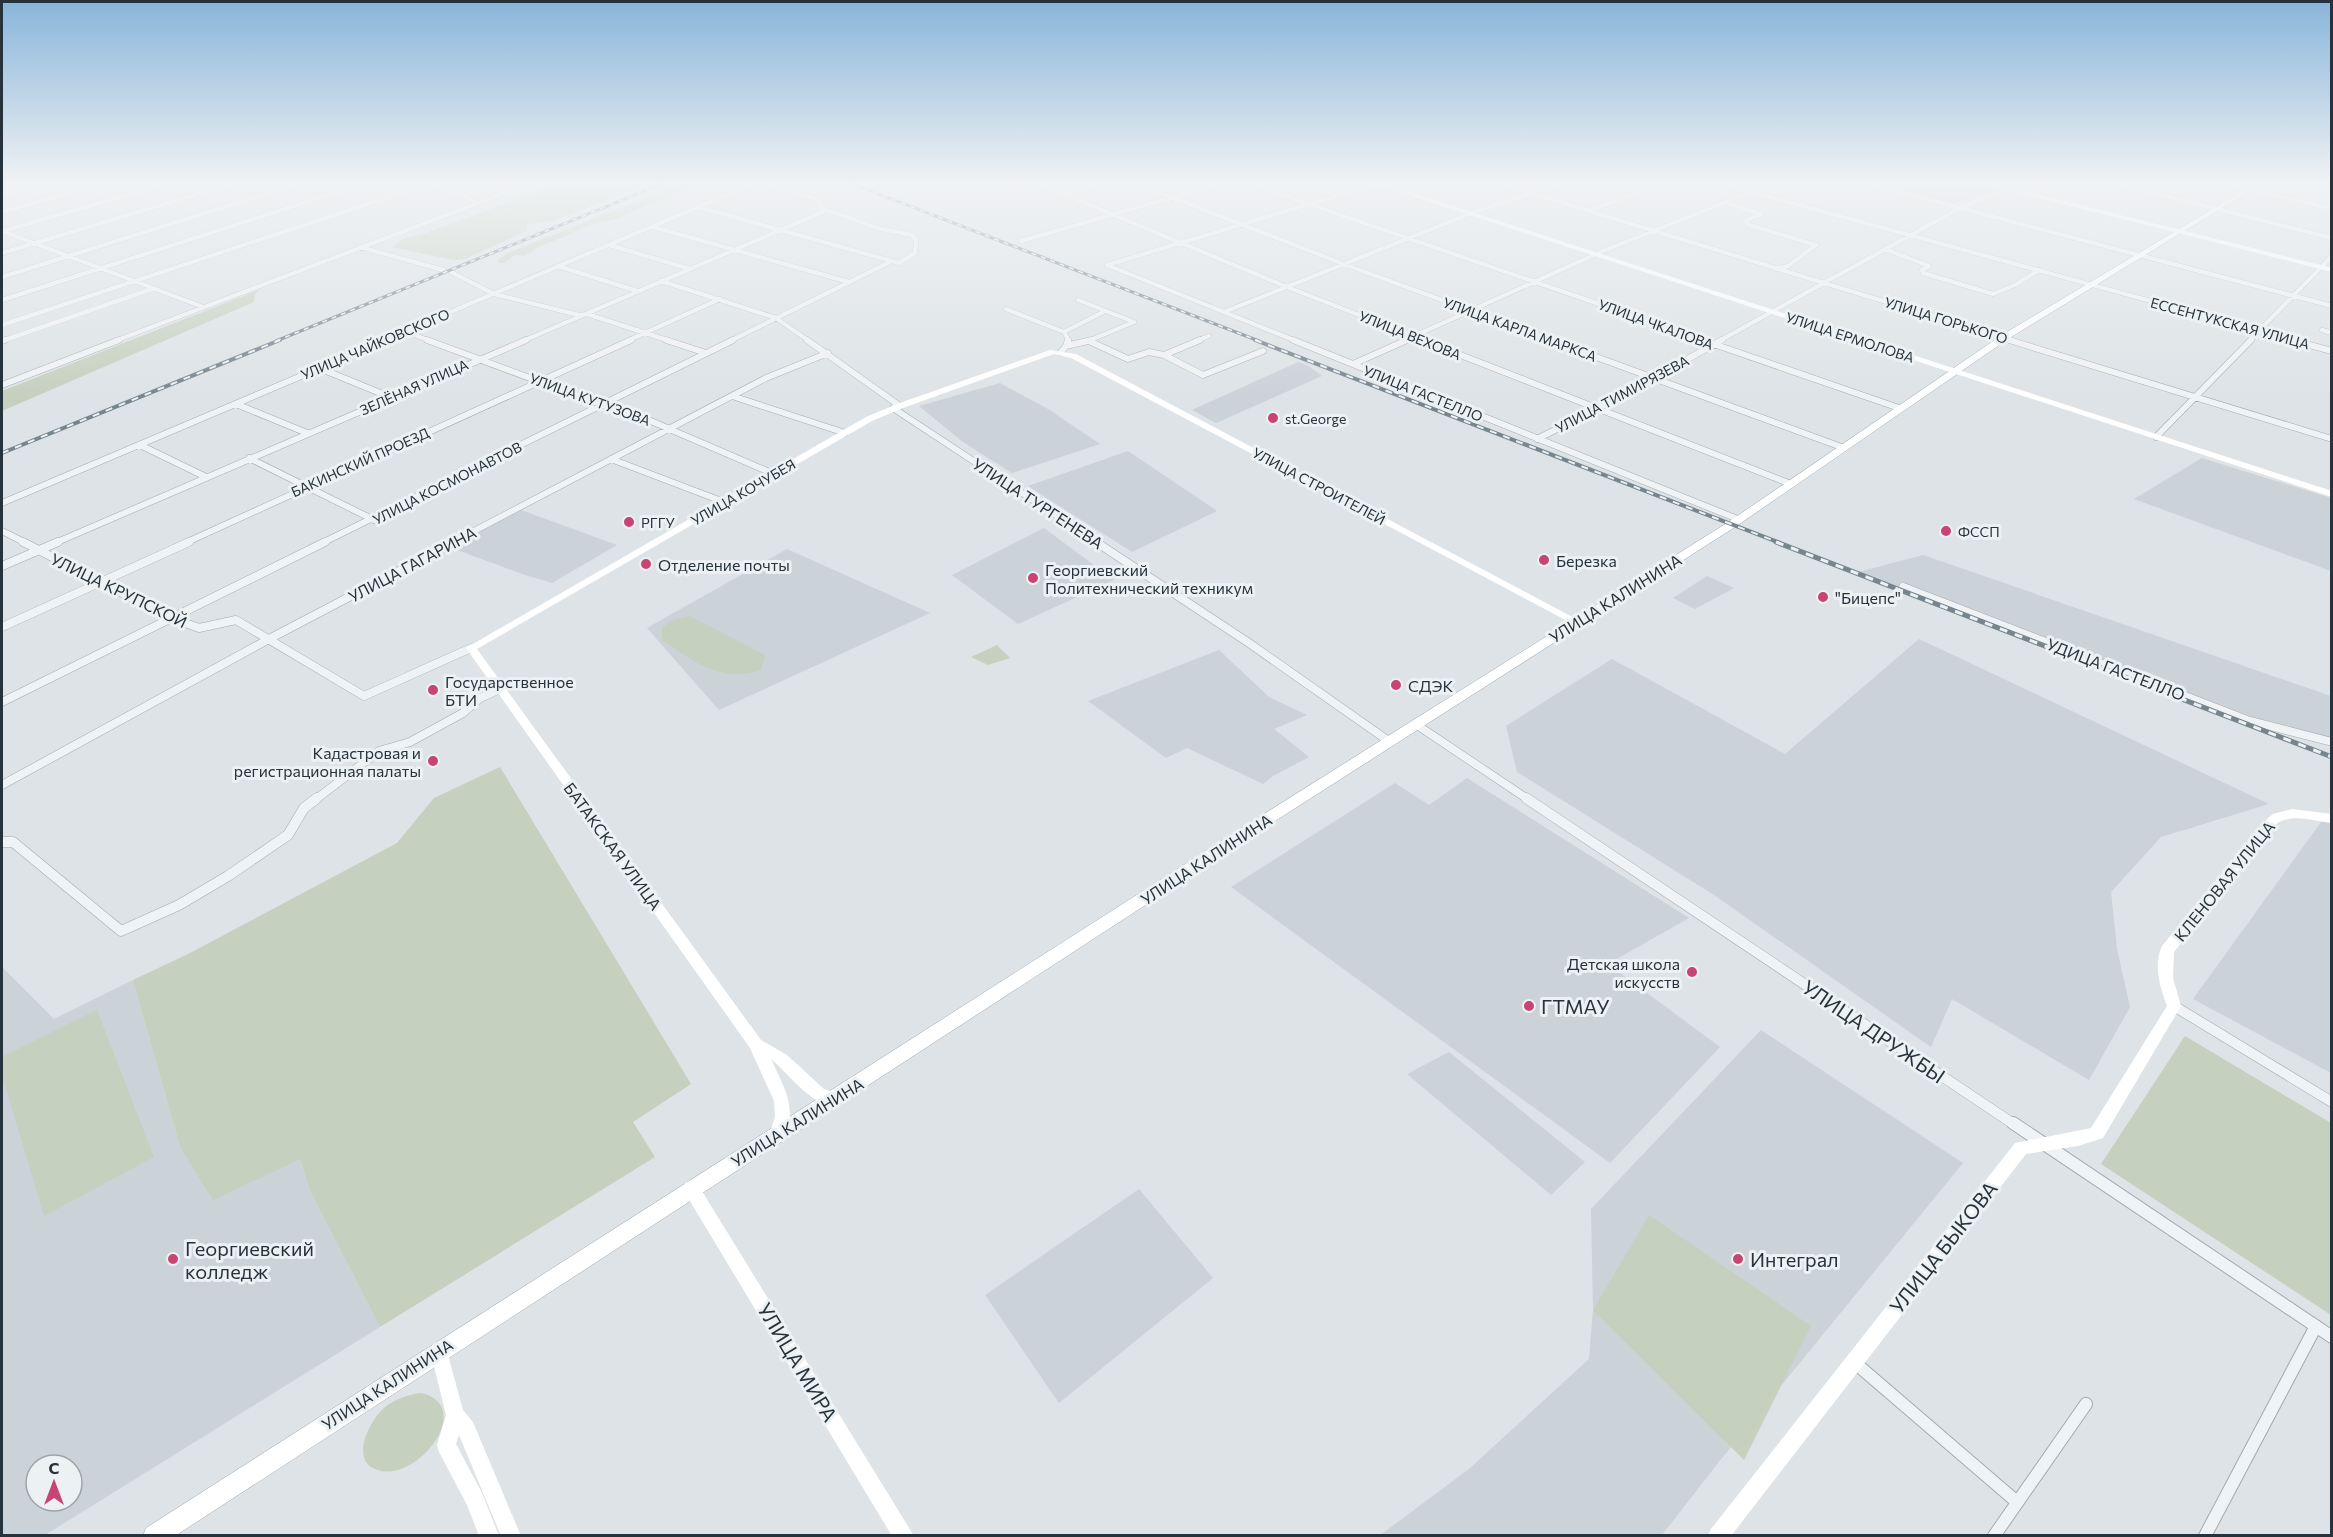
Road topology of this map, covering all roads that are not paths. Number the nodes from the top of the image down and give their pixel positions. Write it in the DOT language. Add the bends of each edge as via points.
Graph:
graph roads {
  1 [pos="59,253"];
  2 [pos="77,253"];
  3 [pos="150,253"];
  4 [pos="222,253"];
  5 [pos="345,253"];
  6 [pos="381,253"];
  7 [pos="590,253"];
  8 [pos="636,253"];
  9 [pos="726,253"];
  10 [pos="742,253"];
  11 [pos="863,253"];
  12 [pos="915,253"];
  13 [pos="1148,253"];
  14 [pos="1204,253"];
  15 [pos="1316,253"];
  16 [pos="1374,253"];
  17 [pos="1449,253"];
  18 [pos="1589,253"];
  19 [pos="1601,253"];
  20 [pos="1723,253"];
  21 [pos="1805,253"];
  22 [pos="1878,253"];
  23 [pos="1895,253"];
  24 [pos="1974,253"];
  25 [pos="2127,253"];
  26 [pos="2145,253"];
  27 [pos="2261,253"];
  28 [pos="1596,255"];
  29 [pos="67,256"];
  30 [pos="2140,256"];
  31 [pos="2331,256"];
  32 [pos="892,261"];
  33 [pos="1346,264"];
  34 [pos="558,266"];
  35 [pos="2319,267"];
  36 [pos="690,268"];
  37 [pos="100,269"];
  38 [pos="1776,269"];
  39 [pos="443,270"];
  40 [pos="2040,270"];
  41 [pos="2331,270"];
  42 [pos="451,272"];
  43 [pos="2,277"];
  44 [pos="661,281"];
  45 [pos="134,282"];
  46 [pos="849,282"];
  47 [pos="1536,282"];
  48 [pos="1823,283"];
  49 [pos="2094,285"];
  50 [pos="1287,286"];
  51 [pos="152,289"];
  52 [pos="637,291"];
  53 [pos="494,294"];
  54 [pos="2291,296"];
  55 [pos="720,299"];
  56 [pos="2,300"];
  57 [pos="1078,300"];
  58 [pos="2331,306"];
  59 [pos="203,307"];
  60 [pos="1006,309"];
  61 [pos="1105,311"];
  62 [pos="1473,311"];
  63 [pos="1772,311"];
  64 [pos="1224,312"];
  65 [pos="588,314"];
  66 [pos="776,318"];
  67 [pos="2,325"];
  68 [pos="2322,330"];
  69 [pos="404,331"];
  70 [pos="2258,331"];
  71 [pos="645,332"];
  72 [pos="1064,332"];
  73 [pos="2331,333"];
  74 [pos="1209,336"];
  75 [pos="1413,336"];
  76 [pos="2005,337"];
  77 [pos="2,341"];
  78 [pos="1089,341"];
  79 [pos="1714,345"];
  80 [pos="1063,349"];
  81 [pos="1263,351"];
  82 [pos="2331,351"];
  83 [pos="706,353"];
  84 [pos="828,353"];
  85 [pos="1164,355"];
  86 [pos="480,358"];
  87 [pos="1353,364"];
  88 [pos="319,368"];
  89 [pos="1954,371"];
  90 [pos="1653,378"];
  91 [pos="540,380"];
  92 [pos="2,385"];
  93 [pos="732,396"];
  94 [pos="390,397"];
  95 [pos="2195,397"];
  96 [pos="236,404"];
  97 [pos="603,405"];
  98 [pos="897,407"];
  99 [pos="1899,408"];
  100 [pos="1597,409"];
  101 [pos="670,428"];
  102 [pos="307,433"];
  103 [pos="845,433"];
  104 [pos="2156,437"];
  105 [pos="1537,439"];
  106 [pos="2331,439"];
  107 [pos="140,445"];
  108 [pos="1844,448"];
  109 [pos="249,458"];
  110 [pos="611,459"];
  111 [pos="774,474"];
  112 [pos="206,477"];
  113 [pos="1791,484"];
  114 [pos="306,486"];
  115 [pos="2331,494"];
  116 [pos="724,502"];
  117 [pos="2,503"];
  118 [pos="374,520"];
  119 [pos="1740,520"];
  120 [pos="2,531"];
  121 [pos="37,550"];
  122 [pos="2,566"];
  123 [pos="101,581"];
  124 [pos="1903,587"];
  125 [pos="169,617"];
  126 [pos="1577,622"];
  127 [pos="2,627"];
  128 [pos="268,639"];
  129 [pos="471,648"];
  130 [pos="500,689"];
  131 [pos="364,696"];
  132 [pos="2,702"];
  133 [pos="1417,725"];
  134 [pos="1390,742"];
  135 [pos="2331,742"];
  136 [pos="2,785"];
  137 [pos="2331,819"];
  138 [pos="2,842"];
  139 [pos="2174,1006"];
  140 [pos="756,1044"];
  141 [pos="834,1099"];
  142 [pos="2331,1102"];
  143 [pos="778,1133"];
  144 [pos="2040,1143"];
  145 [pos="692,1188"];
  146 [pos="2316,1326"];
  147 [pos="2331,1337"];
  148 [pos="439,1350"];
  149 [pos="1854,1362"];
  150 [pos="2086,1404"];
  151 [pos="455,1415"];
  152 [pos="2017,1502"];
  153 [pos="154,1536"];
  154 [pos="489,1536"];
  155 [pos="511,1536"];
  156 [pos="904,1536"];
  157 [pos="1718,1536"];
  158 [pos="1994,1536"];
  159 [pos="2205,1536"];
  1 -- 29 [label="street"];
  2 -- 29 [label="street"];
  3 -- 37 [label="street"];
  4 -- 45 [label="street"];
  5 -- 59 [label="street"];
  6 -- 39 [label="street"];
  7 -- 34 [label="street, УЛИЦА ЧАЙКОВСКОГО"];
  8 -- 36 [label="street"];
  9 -- 36 [label="street, ЗЕЛЁНАЯ УЛИЦА"];
  10 -- 46 [label="street"];
  11 -- 32 [label="street"];
  12 -- 32 [label="street" via="899,263"];
  13 -- 64 [label="street, УЛИЦА ГАСТЕЛЛО" via="1107,265"];
  14 -- 50 [label="street, УЛИЦА ВЕХОВА"];
  15 -- 33 [label="street, УЛИЦА КАРЛА МАРКСА"];
  16 -- 33 [label="street"];
  17 -- 47 [label="street, УЛИЦА ЧКАЛОВА"];
  18 -- 28 [label="street, УЛИЦА ЕРМОЛОВА"];
  19 -- 28 [label="street"];
  20 -- 38 [label="street, УЛИЦА ГОРЬКОГО"];
  21 -- 38 [label="street" via="1788,266"];
  22 -- 48 [label="street, УЛИЦА ТИМИРЯЗЕВА"];
  23 -- 40 [label="street" via="1929,266 1923,273 1993,294"];
  24 -- 40 [label="street, ЕССЕНТУКСКАЯ УЛИЦА"];
  25 -- 30 [label="street"];
  26 -- 30 [label="main road, УЛИЦА КАЛИНИНА"];
  27 -- 35 [label="street"];
  28 -- 47 [label="street"];
  28 -- 63 [label="street, УЛИЦА ЕРМОЛОВА"];
  29 -- 37 [label="street"];
  29 -- 43 [label="street"];
  30 -- 49 [label="main road, УЛИЦА КАЛИНИНА"];
  30 -- 54 [label="street"];
  31 -- 35 [label="street"];
  32 -- 46 [label="street, УЛИЦА КОСМОНАВТОВ"];
  33 -- 50 [label="street"];
  33 -- 62 [label="street, УЛИЦА КАРЛА МАРКСА"];
  34 -- 52 [label="street"];
  34 -- 53 [label="street, УЛИЦА ЧАЙКОВСКОГО"];
  35 -- 41 [label="street"];
  35 -- 54 [label="street"];
  36 -- 44 [label="street, ЗЕЛЁНАЯ УЛИЦА"];
  37 -- 45 [label="street"];
  37 -- 56 [label="street"];
  38 -- 48 [label="street, УЛИЦА ГОРЬКОГО"];
  40 -- 49 [label="street, ЕССЕНТУКСКАЯ УЛИЦА"];
  42 -- 53 [label="street"];
  44 -- 52 [label="street, ЗЕЛЁНАЯ УЛИЦА"];
  44 -- 55 [label="street, УЛИЦА ТУРГЕНЕВА"];
  45 -- 51 [label="street"];
  45 -- 67 [label="street"];
  46 -- 66 [label="street, УЛИЦА КОСМОНАВТОВ"];
  47 -- 62 [label="street"];
  47 -- 79 [label="street, УЛИЦА ЧКАЛОВА"];
  48 -- 63 [label="street, УЛИЦА ТИМИРЯЗЕВА"];
  48 -- 76 [label="street, УЛИЦА ГОРЬКОГО"];
  49 -- 70 [label="street, ЕССЕНТУКСКАЯ УЛИЦА"];
  49 -- 76 [label="main road, УЛИЦА КАЛИНИНА"];
  50 -- 64 [label="street"];
  50 -- 75 [label="street, УЛИЦА ВЕХОВА"];
  51 -- 59 [label="street"];
  51 -- 77 [label="street"];
  52 -- 65 [label="street, ЗЕЛЁНАЯ УЛИЦА"];
  53 -- 65 [label="street"];
  53 -- 69 [label="street, УЛИЦА ЧАЙКОВСКОГО"];
  54 -- 58 [label="street"];
  54 -- 70 [label="street"];
  55 -- 66 [label="street, УЛИЦА ТУРГЕНЕВА"];
  55 -- 71 [label="street, БАКИНСКИЙ ПРОЕЗД"];
  57 -- 61 [label="street"];
  59 -- 92 [label="street"];
  60 -- 72 [label="street"];
  61 -- 72 [label="street"];
  61 -- 78 [label="street, УЛИЦА КОЧУБЕЯ" via="1134,322"];
  62 -- 75 [label="street"];
  62 -- 90 [label="street, УЛИЦА КАРЛА МАРКСА"];
  63 -- 79 [label="street, УЛИЦА ТИМИРЯЗЕВА"];
  63 -- 89 [label="street, УЛИЦА ЕРМОЛОВА"];
  64 -- 87 [label="street, УЛИЦА ГАСТЕЛЛО"];
  65 -- 71 [label="street"];
  65 -- 86 [label="street, ЗЕЛЁНАЯ УЛИЦА"];
  66 -- 83 [label="street, УЛИЦА КОСМОНАВТОВ"];
  66 -- 84 [label="street, УЛИЦА ТУРГЕНЕВА"];
  68 -- 73 [label="street"];
  69 -- 86 [label="street, УЛИЦА КУТУЗОВА"];
  69 -- 88 [label="street, УЛИЦА ЧАЙКОВСКОГО"];
  70 -- 82 [label="street, ЕССЕНТУКСКАЯ УЛИЦА"];
  70 -- 95 [label="street"];
  71 -- 83 [label="street"];
  71 -- 91 [label="street, БАКИНСКИЙ ПРОЕЗД"];
  72 -- 80 [label="street" via="1069,341"];
  74 -- 85 [label="street"];
  75 -- 87 [label="street"];
  75 -- 100 [label="street, УЛИЦА ВЕХОВА"];
  76 -- 89 [label="main road, УЛИЦА КАЛИНИНА"];
  76 -- 95 [label="street, УЛИЦА ГОРЬКОГО"];
  78 -- 80 [label="street, УЛИЦА КОЧУБЕЯ"];
  78 -- 85 [label="street" via="1128,359 1149,352"];
  79 -- 90 [label="street, УЛИЦА ТИМИРЯЗЕВА"];
  79 -- 99 [label="street, УЛИЦА ЧКАЛОВА"];
  80 -- 98 [label="street, УЛИЦА КОЧУБЕЯ"];
  80 -- 126 [label="street, УЛИЦА СТРОИТЕЛЕЙ"];
  81 -- 85 [label="street" via="1203,375"];
  83 -- 97 [label="street, УЛИЦА КОСМОНАВТОВ"];
  84 -- 93 [label="street, УЛИЦА ГАГАРИНА"];
  84 -- 98 [label="street, УЛИЦА ТУРГЕНЕВА"];
  86 -- 91 [label="street, УЛИЦА КУТУЗОВА"];
  86 -- 94 [label="street, ЗЕЛЁНАЯ УЛИЦА"];
  87 -- 105 [label="street, УЛИЦА ГАСТЕЛЛО"];
  88 -- 94 [label="street"];
  88 -- 96 [label="street, УЛИЦА ЧАЙКОВСКОГО"];
  89 -- 99 [label="main road, УЛИЦА КАЛИНИНА"];
  89 -- 104 [label="street, УЛИЦА ЕРМОЛОВА"];
  90 -- 100 [label="street, УЛИЦА ТИМИРЯЗЕВА"];
  90 -- 108 [label="street, УЛИЦА КАРЛА МАРКСА"];
  91 -- 97 [label="street, УЛИЦА КУТУЗОВА"];
  91 -- 114 [label="street, БАКИНСКИЙ ПРОЕЗД"];
  93 -- 101 [label="street, УЛИЦА ГАГАРИНА"];
  93 -- 103 [label="street"];
  94 -- 102 [label="street, ЗЕЛЁНАЯ УЛИЦА"];
  95 -- 104 [label="street"];
  95 -- 106 [label="street, УЛИЦА ГОРЬКОГО"];
  96 -- 102 [label="street"];
  96 -- 107 [label="street, УЛИЦА ЧАЙКОВСКОГО"];
  97 -- 101 [label="street, УЛИЦА КУТУЗОВА"];
  97 -- 118 [label="street, УЛИЦА КОСМОНАВТОВ"];
  98 -- 103 [label="street, УЛИЦА КОЧУБЕЯ"];
  98 -- 134 [label="street, УЛИЦА ТУРГЕНЕВА"];
  99 -- 108 [label="main road, УЛИЦА КАЛИНИНА"];
  100 -- 105 [label="street, УЛИЦА ТИМИРЯЗЕВА"];
  100 -- 113 [label="street, УЛИЦА ВЕХОВА"];
  101 -- 110 [label="street, УЛИЦА ГАГАРИНА"];
  101 -- 111 [label="street, УЛИЦА КУТУЗОВА"];
  102 -- 109 [label="street, ЗЕЛЁНАЯ УЛИЦА"];
  103 -- 111 [label="street, УЛИЦА КОЧУБЕЯ"];
  104 -- 115 [label="street, УЛИЦА ЕРМОЛОВА"];
  105 -- 119 [label="street, УЛИЦА ГАСТЕЛЛО"];
  107 -- 112 [label="street"];
  107 -- 117 [label="street, УЛИЦА ЧАЙКОВСКОГО"];
  108 -- 113 [label="main road, УЛИЦА КАЛИНИНА"];
  109 -- 112 [label="street, ЗЕЛЁНАЯ УЛИЦА"];
  109 -- 114 [label="street"];
  110 -- 116 [label="street"];
  110 -- 128 [label="street, УЛИЦА ГАГАРИНА"];
  111 -- 116 [label="street, УЛИЦА КОЧУБЕЯ"];
  112 -- 121 [label="street, ЗЕЛЁНАЯ УЛИЦА"];
  113 -- 119 [label="main road, УЛИЦА КАЛИНИНА"];
  114 -- 118 [label="street"];
  114 -- 123 [label="street, БАКИНСКИЙ ПРОЕЗД"];
  116 -- 129 [label="street, УЛИЦА КОЧУБЕЯ"];
  118 -- 125 [label="street, УЛИЦА КОСМОНАВТОВ"];
  119 -- 126 [label="main road, УЛИЦА КАЛИНИНА"];
  120 -- 121 [label="street, УЛИЦА КРУПСКОЙ"];
  121 -- 122 [label="street, ЗЕЛЁНАЯ УЛИЦА"];
  121 -- 123 [label="street, УЛИЦА КРУПСКОЙ"];
  123 -- 125 [label="street, УЛИЦА КРУПСКОЙ"];
  123 -- 127 [label="street, БАКИНСКИЙ ПРОЕЗД"];
  124 -- 135 [label="street, УДИЦА ГАСТЕЛЛО" via="2247,720"];
  125 -- 128 [label="street, УЛИЦА КРУПСКОЙ" via="199,628 236,620"];
  125 -- 132 [label="street, УЛИЦА КОСМОНАВТОВ"];
  126 -- 133 [label="main road, УЛИЦА КАЛИНИНА"];
  128 -- 131 [label="street, УЛИЦА КРУПСКОЙ"];
  128 -- 136 [label="street, УЛИЦА ГАГАРИНА"];
  129 -- 130 [label="street, БАТАКСКАЯ УЛИЦА"];
  129 -- 131 [label="street, УЛИЦА КОЧУБЕЯ"];
  130 -- 138 [label="street" via="410,742 379,751 304,808 288,835 179,905 121,931 13,842"];
  130 -- 140 [label="street, БАТАКСКАЯ УЛИЦА"];
  133 -- 134 [label="main road, УЛИЦА КАЛИНИНА"];
  133 -- 144 [label="street, УЛИЦА ДРУЖБЫ"];
  134 -- 141 [label="main road, УЛИЦА КАЛИНИНА"];
  137 -- 139 [label="street, КЛЕНОВАЯ УЛИЦА" via="2290,813 2272,821 2167,950 2164,982"];
  139 -- 142 [label="street"];
  139 -- 144 [label="street" via="2097,1133 2066,1143"];
  140 -- 141 [label="street, БАТАКСКАЯ УЛИЦА" via="786,1063 823,1098"];
  140 -- 143 [label="street, БАТАКСКАЯ УЛИЦА" via="782,1101"];
  141 -- 143 [label="main road, УЛИЦА КАЛИНИНА"];
  143 -- 145 [label="main road, УЛИЦА КАЛИНИНА"];
  144 -- 146 [label="street, УЛИЦА ДРУЖБЫ"];
  144 -- 149 [label="street, УЛИЦА БЫКОВА" via="2020,1149"];
  145 -- 148 [label="main road, УЛИЦА КАЛИНИНА"];
  145 -- 156 [label="street, УЛИЦА МИРА"];
  146 -- 147 [label="street, УЛИЦА ДРУЖБЫ"];
  146 -- 159 [label="street"];
  148 -- 151 [label="street"];
  148 -- 153 [label="main road, УЛИЦА КАЛИНИНА"];
  149 -- 152 [label="street"];
  149 -- 157 [label="street, УЛИЦА БЫКОВА"];
  150 -- 152 [label="street"];
  151 -- 154 [label="street" via="446,1445"];
  151 -- 155 [label="street" via="466,1429"];
  152 -- 158 [label="street"];
}
